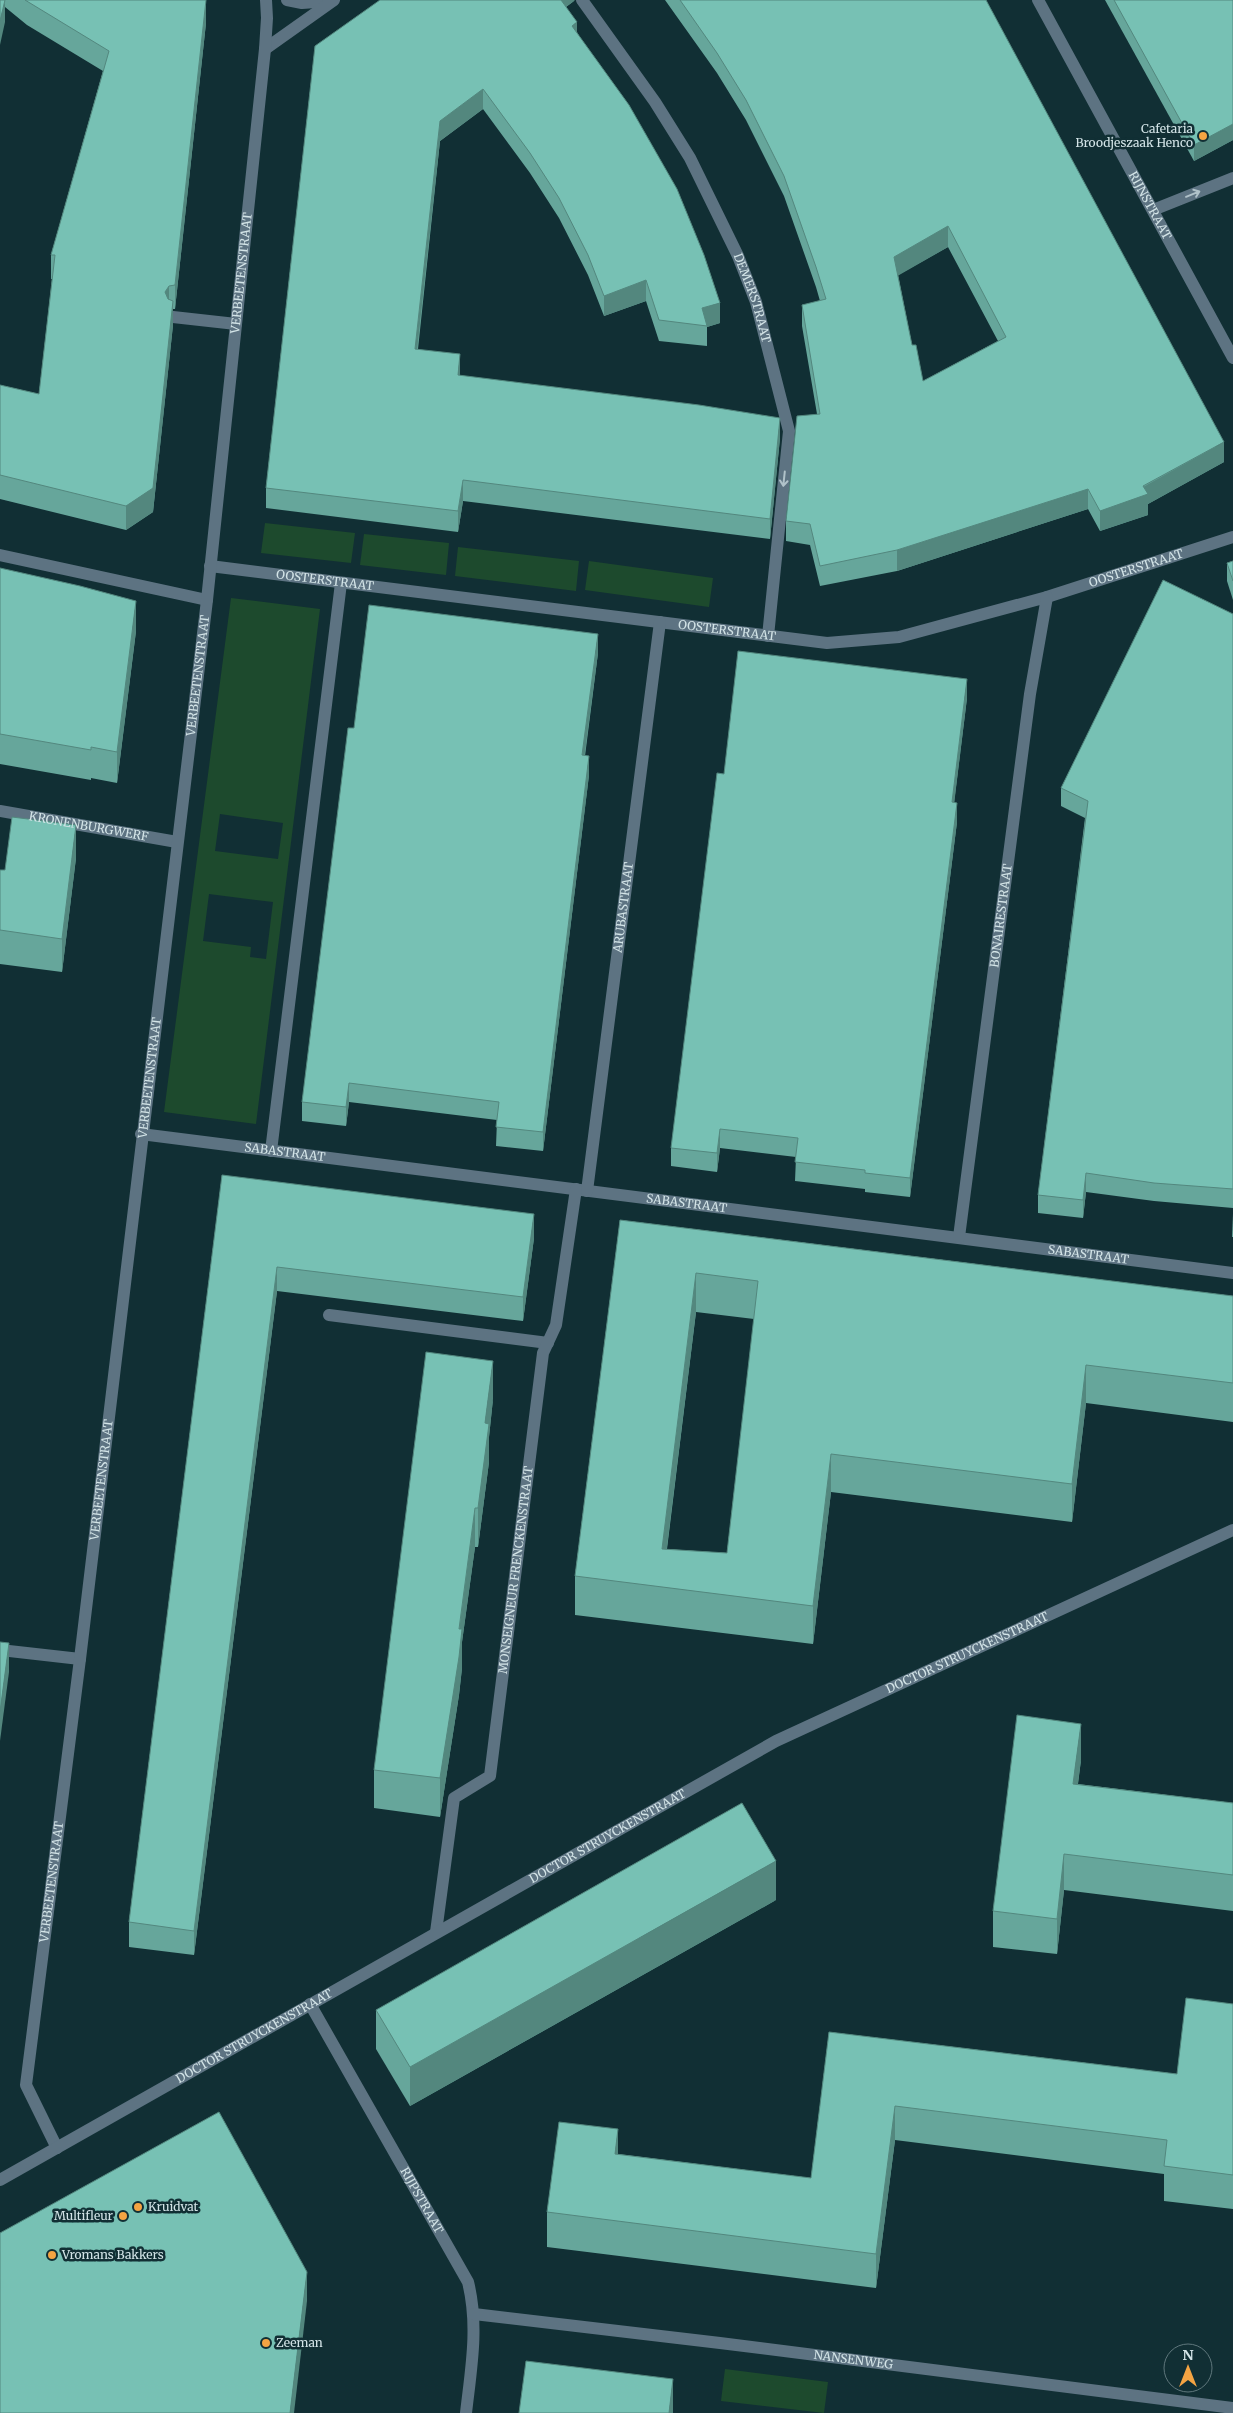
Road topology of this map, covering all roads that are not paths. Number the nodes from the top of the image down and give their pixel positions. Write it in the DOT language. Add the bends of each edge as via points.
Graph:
graph roads {
  1 [pos="266,0"];
  2 [pos="287,0"];
  3 [pos="332,0"];
  4 [pos="582,0"];
  5 [pos="1038,0"];
  6 [pos="264,49"];
  7 [pos="1233,178"];
  8 [pos="1153,210"];
  9 [pos="174,317"];
  10 [pos="236,324"];
  11 [pos="1233,358"];
  12 [pos="1233,537"];
  13 [pos="0,554"];
  14 [pos="210,566"];
  15 [pos="341,583"];
  16 [pos="1047,597"];
  17 [pos="207,600"];
  18 [pos="660,622"];
  19 [pos="768,636"];
  20 [pos="0,811"];
  21 [pos="177,842"];
  22 [pos="141,1134"];
  23 [pos="271,1151"];
  24 [pos="581,1190"];
  25 [pos="959,1237"];
  26 [pos="1233,1273"];
  27 [pos="329,1316"];
  28 [pos="548,1343"];
  29 [pos="1233,1530"];
  30 [pos="0,1650"];
  31 [pos="80,1659"];
  32 [pos="436,1932"];
  33 [pos="310,2004"];
  34 [pos="57,2148"];
  35 [pos="0,2180"];
  36 [pos="474,2314"];
  37 [pos="1233,2408"];
  38 [pos="466,2413"];
  1 -- 6 [label="street, VERBEETENSTRAAT"];
  2 -- 3 [label="street" via="311,3"];
  3 -- 6 [label="street"];
  4 -- 19 [label="street, DEMERSTRAAT, one-way" via="690,158 716,208 756,302 789,431"];
  5 -- 8 [label="street, RIJNSTRAAT"];
  6 -- 10 [label="street, VERBEETENSTRAAT"];
  8 -- 7 [label="street, one-way"];
  8 -- 11 [label="street, RIJNSTRAAT"];
  9 -- 10 [label="street"];
  10 -- 14 [label="street, VERBEETENSTRAAT"];
  12 -- 16 [label="street, OOSTERSTRAAT"];
  13 -- 17 [label="street"];
  14 -- 15 [label="street, OOSTERSTRAAT"];
  14 -- 17 [label="street, VERBEETENSTRAAT"];
  15 -- 18 [label="street, OOSTERSTRAAT"];
  15 -- 23 [label="street"];
  16 -- 19 [label="street, OOSTERSTRAAT" via="899,637 827,643"];
  16 -- 25 [label="street, BONAIRESTRAAT" via="1030,694"];
  17 -- 21 [label="street, VERBEETENSTRAAT"];
  18 -- 19 [label="street, OOSTERSTRAAT"];
  18 -- 24 [label="street, ARUBASTRAAT"];
  20 -- 21 [label="street, KRONENBURGWERF"];
  21 -- 22 [label="street, VERBEETENSTRAAT"];
  22 -- 23 [label="street, SABASTRAAT"];
  22 -- 31 [label="street, VERBEETENSTRAAT"];
  23 -- 24 [label="street, SABASTRAAT"];
  24 -- 25 [label="street, SABASTRAAT"];
  24 -- 28 [label="street, MONSEIGNEUR FRENCKENSTRAAT" via="556,1325"];
  25 -- 26 [label="street, SABASTRAAT"];
  27 -- 28 [label="street"];
  28 -- 32 [label="street, MONSEIGNEUR FRENCKENSTRAAT" via="543,1353 490,1776 454,1798"];
  29 -- 32 [label="street, DOCTOR STRUYCKENSTRAAT" via="776,1741"];
  30 -- 31 [label="street"];
  31 -- 34 [label="street, VERBEETENSTRAAT" via="26,2085"];
  32 -- 33 [label="street, DOCTOR STRUYCKENSTRAAT"];
  33 -- 34 [label="street, DOCTOR STRUYCKENSTRAAT"];
  33 -- 36 [label="street, RIJPSTRAAT" via="455,2257 468,2282"];
  34 -- 35 [label="street, DOCTOR STRUYCKENSTRAAT"];
  36 -- 37 [label="street, NANSENWEG"];
  36 -- 38 [label="street, RIJPSTRAAT"];
}
